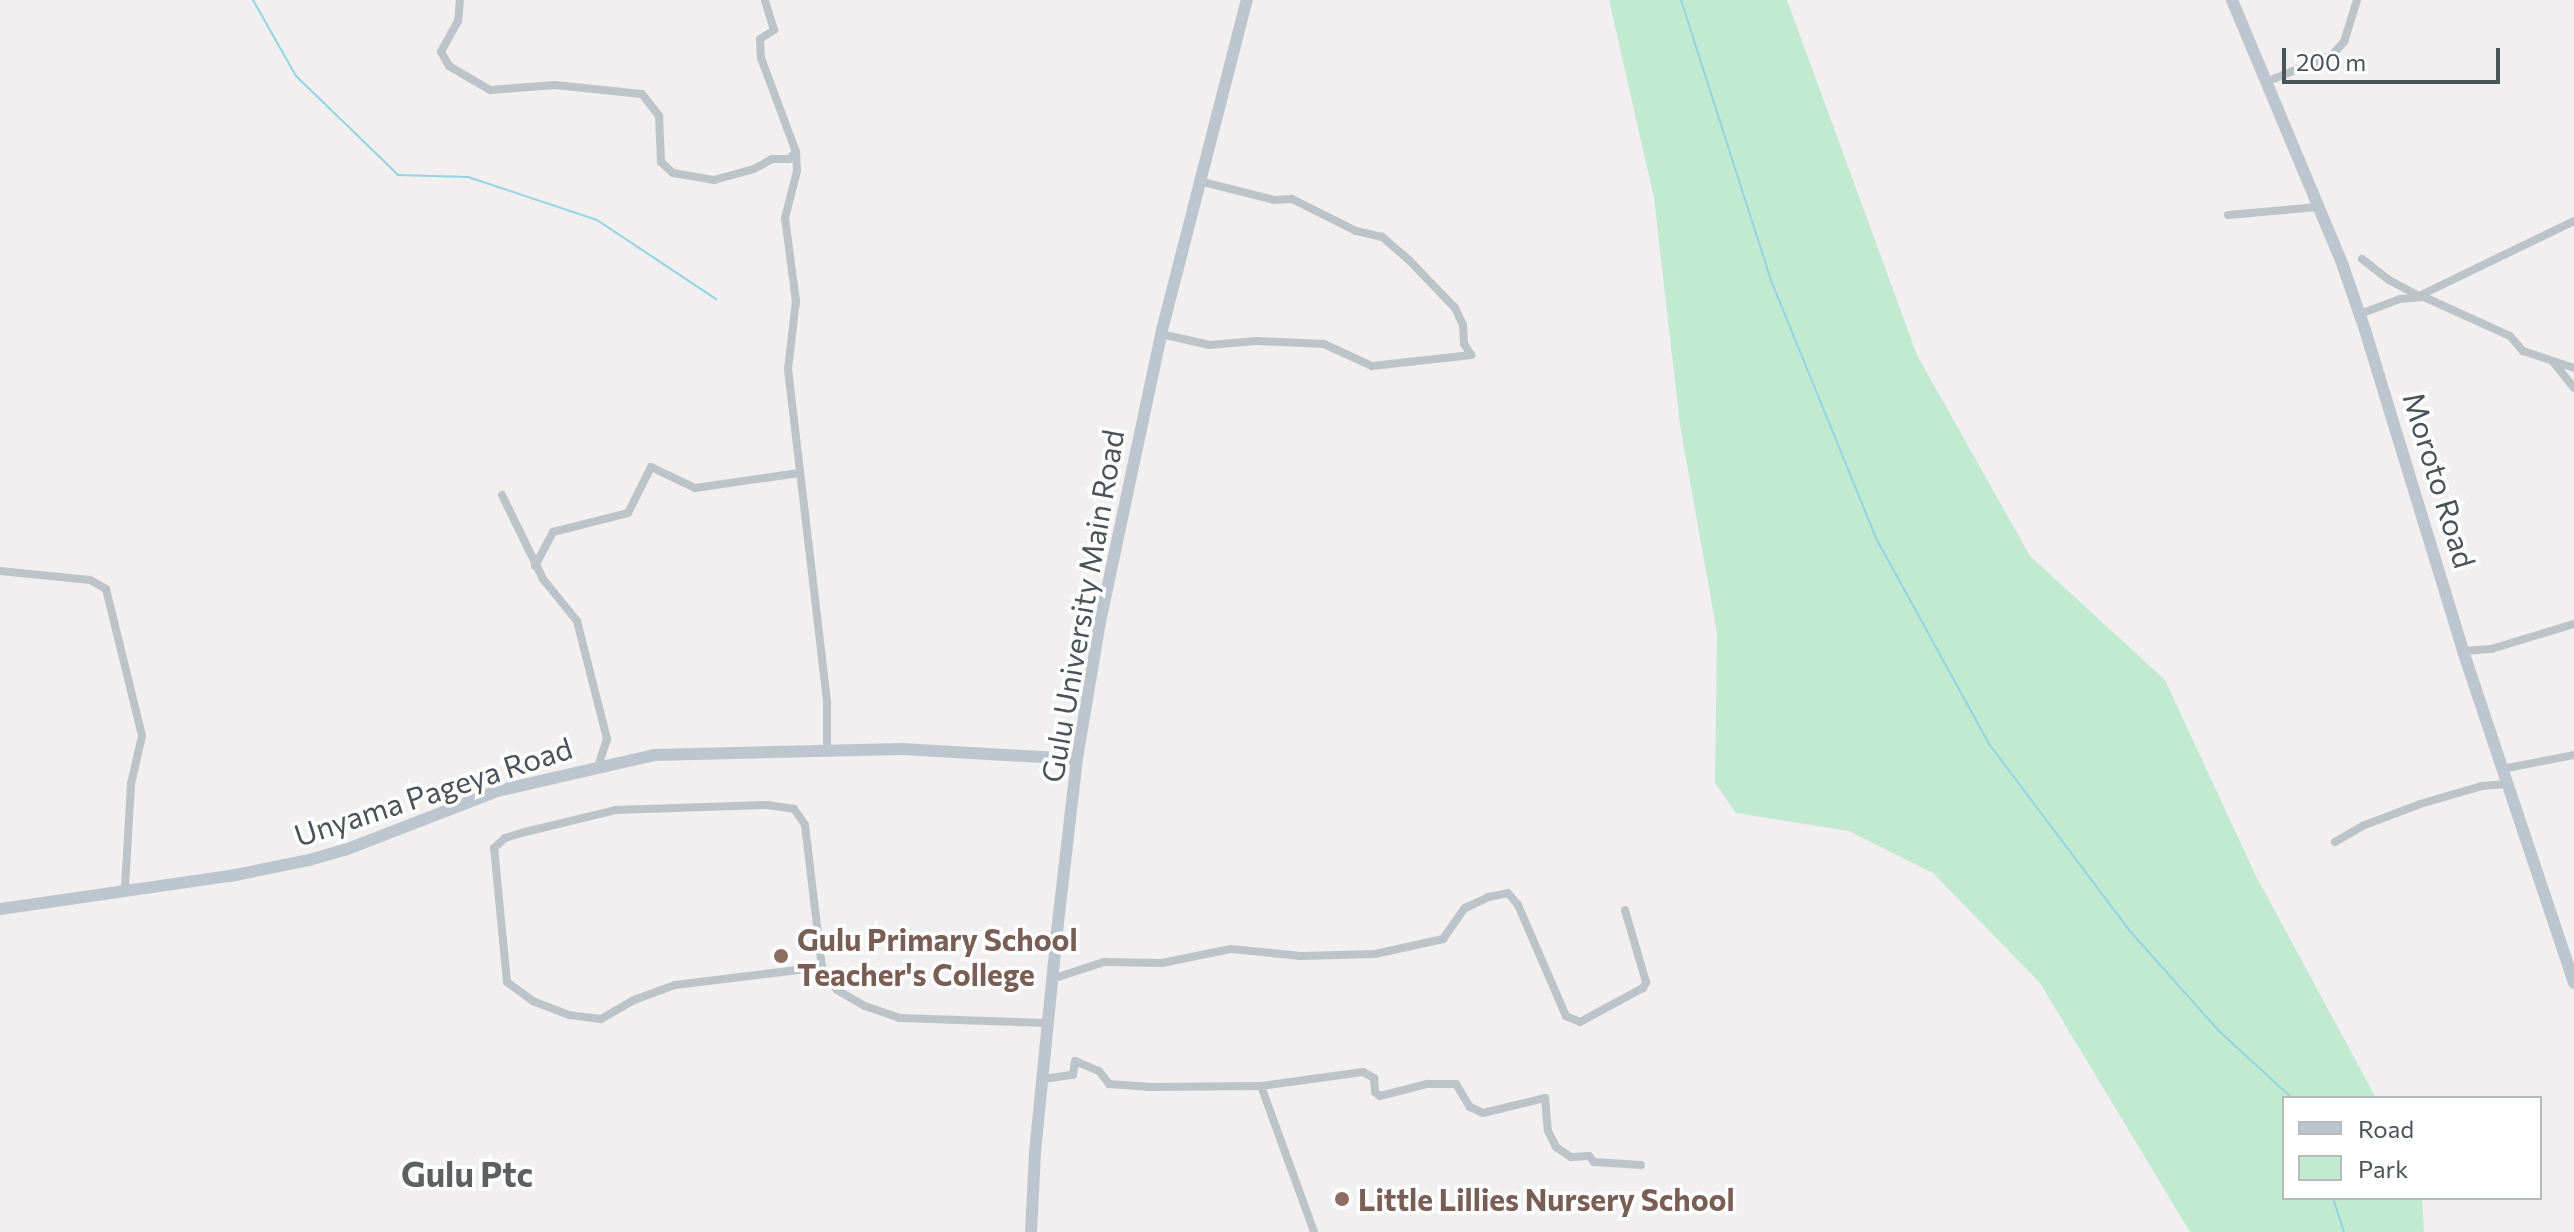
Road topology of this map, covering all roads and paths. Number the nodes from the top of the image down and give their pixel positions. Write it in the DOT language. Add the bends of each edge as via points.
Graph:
graph roads {
  1 [pos="460,0"];
  2 [pos="765,0"];
  3 [pos="1247,0"];
  4 [pos="2232,0"];
  5 [pos="2357,0"];
  6 [pos="2266,82"];
  7 [pos="796,152"];
  8 [pos="1199,181"];
  9 [pos="2318,207"];
  10 [pos="2228,215"];
  11 [pos="2574,221"];
  12 [pos="2362,259"];
  13 [pos="2419,296"];
  14 [pos="2360,314"];
  15 [pos="1161,334"];
  16 [pos="2554,362"];
  17 [pos="2574,368"];
  18 [pos="2574,388"];
  19 [pos="799,473"];
  20 [pos="502,495"];
  21 [pos="535,566"];
  22 [pos="0,571"];
  23 [pos="2574,624"];
  24 [pos="2463,651"];
  25 [pos="827,749"];
  26 [pos="2574,755"];
  27 [pos="1077,759"];
  28 [pos="598,766"];
  29 [pos="2502,769"];
  30 [pos="2506,784"];
  31 [pos="2335,842"];
  32 [pos="125,889"];
  33 [pos="0,909"];
  34 [pos="1625,910"];
  35 [pos="822,967"];
  36 [pos="1052,979"];
  37 [pos="2574,983"];
  38 [pos="1048,1023"];
  39 [pos="1043,1079"];
  40 [pos="1261,1086"];
  41 [pos="1641,1165"];
  42 [pos="1031,1232"];
  43 [pos="1314,1232"];
  1 -- 7 [label="street" via="458,21 441,52 449,66 479,86 490,90 555,85 642,94 659,116 661,162 673,173 723,180 772,159 789,159"];
  2 -- 7 [label="street" via="774,30 760,39 761,58"];
  3 -- 8 [label="street, Gulu University Main Road"];
  4 -- 6 [label="street, Moroto Road"];
  5 -- 6 [label="street" via="2344,42 2332,55"];
  6 -- 9 [label="street, Moroto Road"];
  7 -- 19 [label="street" via="797,171 785,218 796,301 788,369"];
  8 -- 15 [label="street, Gulu University Main Road"];
  8 -- 15 [label="street" via="1274,200 1292,199 1356,231 1382,237 1455,308 1471,355 1372,366 1324,344 1210,345"];
  9 -- 10 [label="street"];
  9 -- 14 [label="street, Moroto Road"];
  11 -- 13 [label="street"];
  12 -- 13 [label="street"];
  13 -- 14 [label="street"];
  13 -- 16 [label="street"];
  14 -- 24 [label="street, Moroto Road"];
  15 -- 27 [label="street, Gulu University Main Road" via="1113,555"];
  16 -- 17 [label="street"];
  16 -- 18 [label="street"];
  19 -- 21 [label="street" via="695,488 651,467 628,513 553,532"];
  19 -- 25 [label="street" via="827,703"];
  20 -- 21 [label="street"];
  21 -- 28 [label="street" via="566,603 582,635 607,739"];
  22 -- 32 [label="street" via="90,580 106,589 142,736 131,784"];
  23 -- 24 [label="street" via="2491,649"];
  24 -- 29 [label="street, Moroto Road"];
  25 -- 27 [label="street, Unyama Pageya Road"];
  25 -- 28 [label="street, Unyama Pageya Road" via="654,755"];
  26 -- 29 [label="street"];
  27 -- 36 [label="street, Gulu University Main Road"];
  28 -- 32 [label="street, Unyama Pageya Road" via="497,791 333,854 230,876"];
  29 -- 30 [label="street, Moroto Road"];
  30 -- 31 [label="street" via="2420,804"];
  30 -- 37 [label="street, Moroto Road"];
  32 -- 33 [label="street, Unyama Pageya Road"];
  34 -- 36 [label="street" via="1646,982 1580,1022 1566,1016 1508,893 1465,908 1443,939 1375,954 1301,956 1231,949 1162,963 1104,962"];
  35 -- 35 [label="street" via="805,825 794,809 767,805 616,810 505,838 494,848 507,982 533,1001 569,1015 601,1019 675,985"];
  35 -- 38 [label="street" via="837,990 899,1018"];
  36 -- 38 [label="street, Gulu University Main Road"];
  38 -- 39 [label="street, Gulu University Main Road"];
  39 -- 40 [label="street" via="1073,1075 1075,1061 1099,1071 1109,1084"];
  39 -- 42 [label="street, Gulu University Main Road"];
  40 -- 41 [label="street" via="1363,1072 1374,1078 1380,1096 1427,1084 1456,1084 1470,1107 1483,1113 1545,1098 1548,1131 1556,1147 1594,1162"];
  40 -- 43 [label="street"];
}
